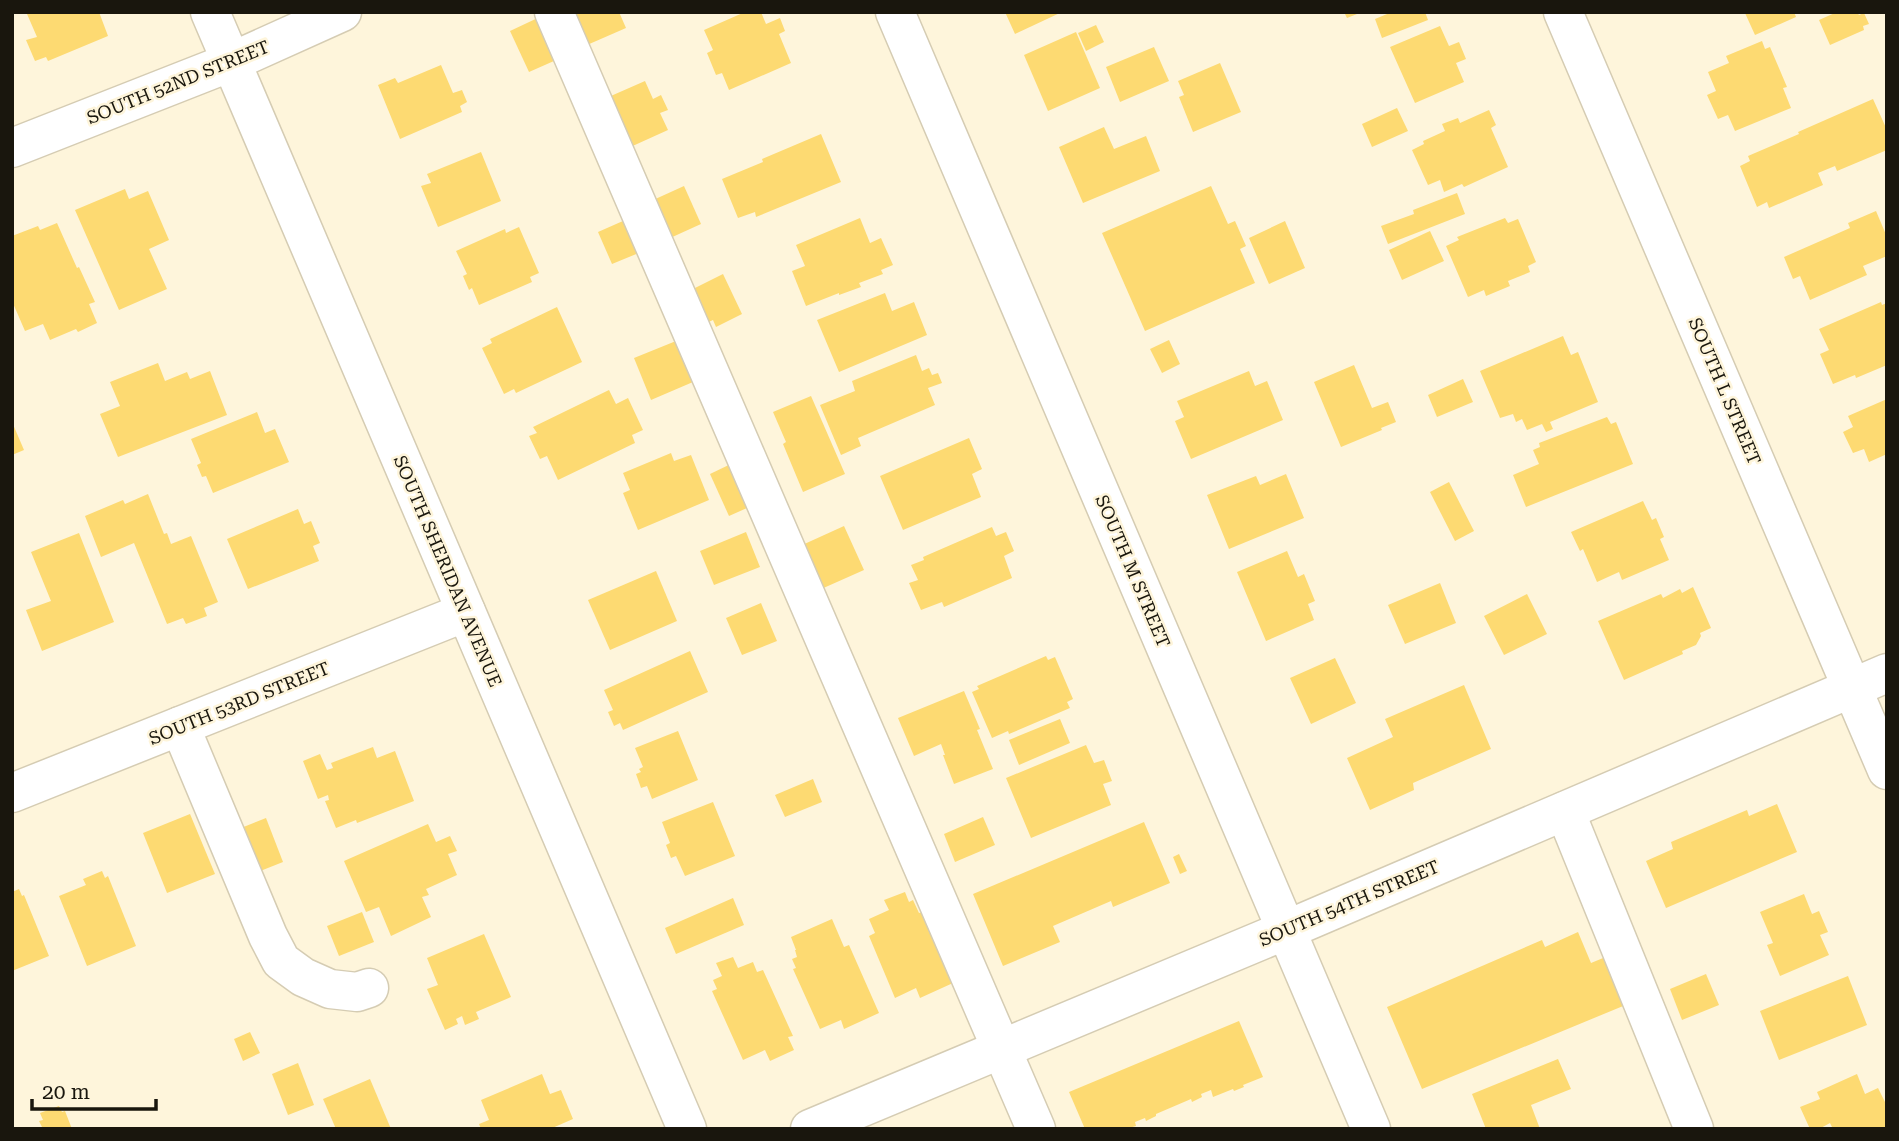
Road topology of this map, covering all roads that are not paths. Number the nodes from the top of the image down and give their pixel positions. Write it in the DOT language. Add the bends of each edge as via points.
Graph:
graph roads {
  1 [pos="210,12"];
  2 [pos="342,12"];
  3 [pos="554,12"];
  4 [pos="895,12"];
  5 [pos="1563,12"];
  6 [pos="231,62"];
  7 [pos="12,148"];
  8 [pos="466,612"];
  9 [pos="1887,673"];
  10 [pos="1851,688"];
  11 [pos="180,726"];
  12 [pos="1887,771"];
  13 [pos="12,793"];
  14 [pos="1565,811"];
  15 [pos="1286,930"];
  16 [pos="369,988"];
  17 [pos="1002,1048"];
  18 [pos="687,1129"];
  19 [pos="810,1129"];
  20 [pos="1036,1129"];
  21 [pos="1371,1129"];
  22 [pos="1694,1129"];
  1 -- 6 [label="street, SOUTH SHERIDAN AVENUE"];
  2 -- 6 [label="street, SOUTH 52ND STREET"];
  3 -- 17 [label="street"];
  4 -- 15 [label="street, SOUTH M STREET"];
  5 -- 10 [label="street, SOUTH L STREET"];
  6 -- 7 [label="street, SOUTH 52ND STREET"];
  6 -- 8 [label="street, SOUTH SHERIDAN AVENUE"];
  8 -- 11 [label="street, SOUTH 53RD STREET"];
  8 -- 18 [label="street, SOUTH SHERIDAN AVENUE"];
  9 -- 10 [label="street, SOUTH 54TH STREET"];
  10 -- 12 [label="street, SOUTH L STREET"];
  10 -- 14 [label="street, SOUTH 54TH STREET"];
  11 -- 13 [label="street, SOUTH 53RD STREET"];
  11 -- 16 [label="street" via="281,961 330,989 356,992"];
  14 -- 15 [label="street, SOUTH 54TH STREET"];
  14 -- 22 [label="street"];
  15 -- 17 [label="street, SOUTH 54TH STREET"];
  15 -- 21 [label="street, SOUTH M STREET"];
  17 -- 19 [label="street, SOUTH 54TH STREET"];
  17 -- 20 [label="street"];
}
